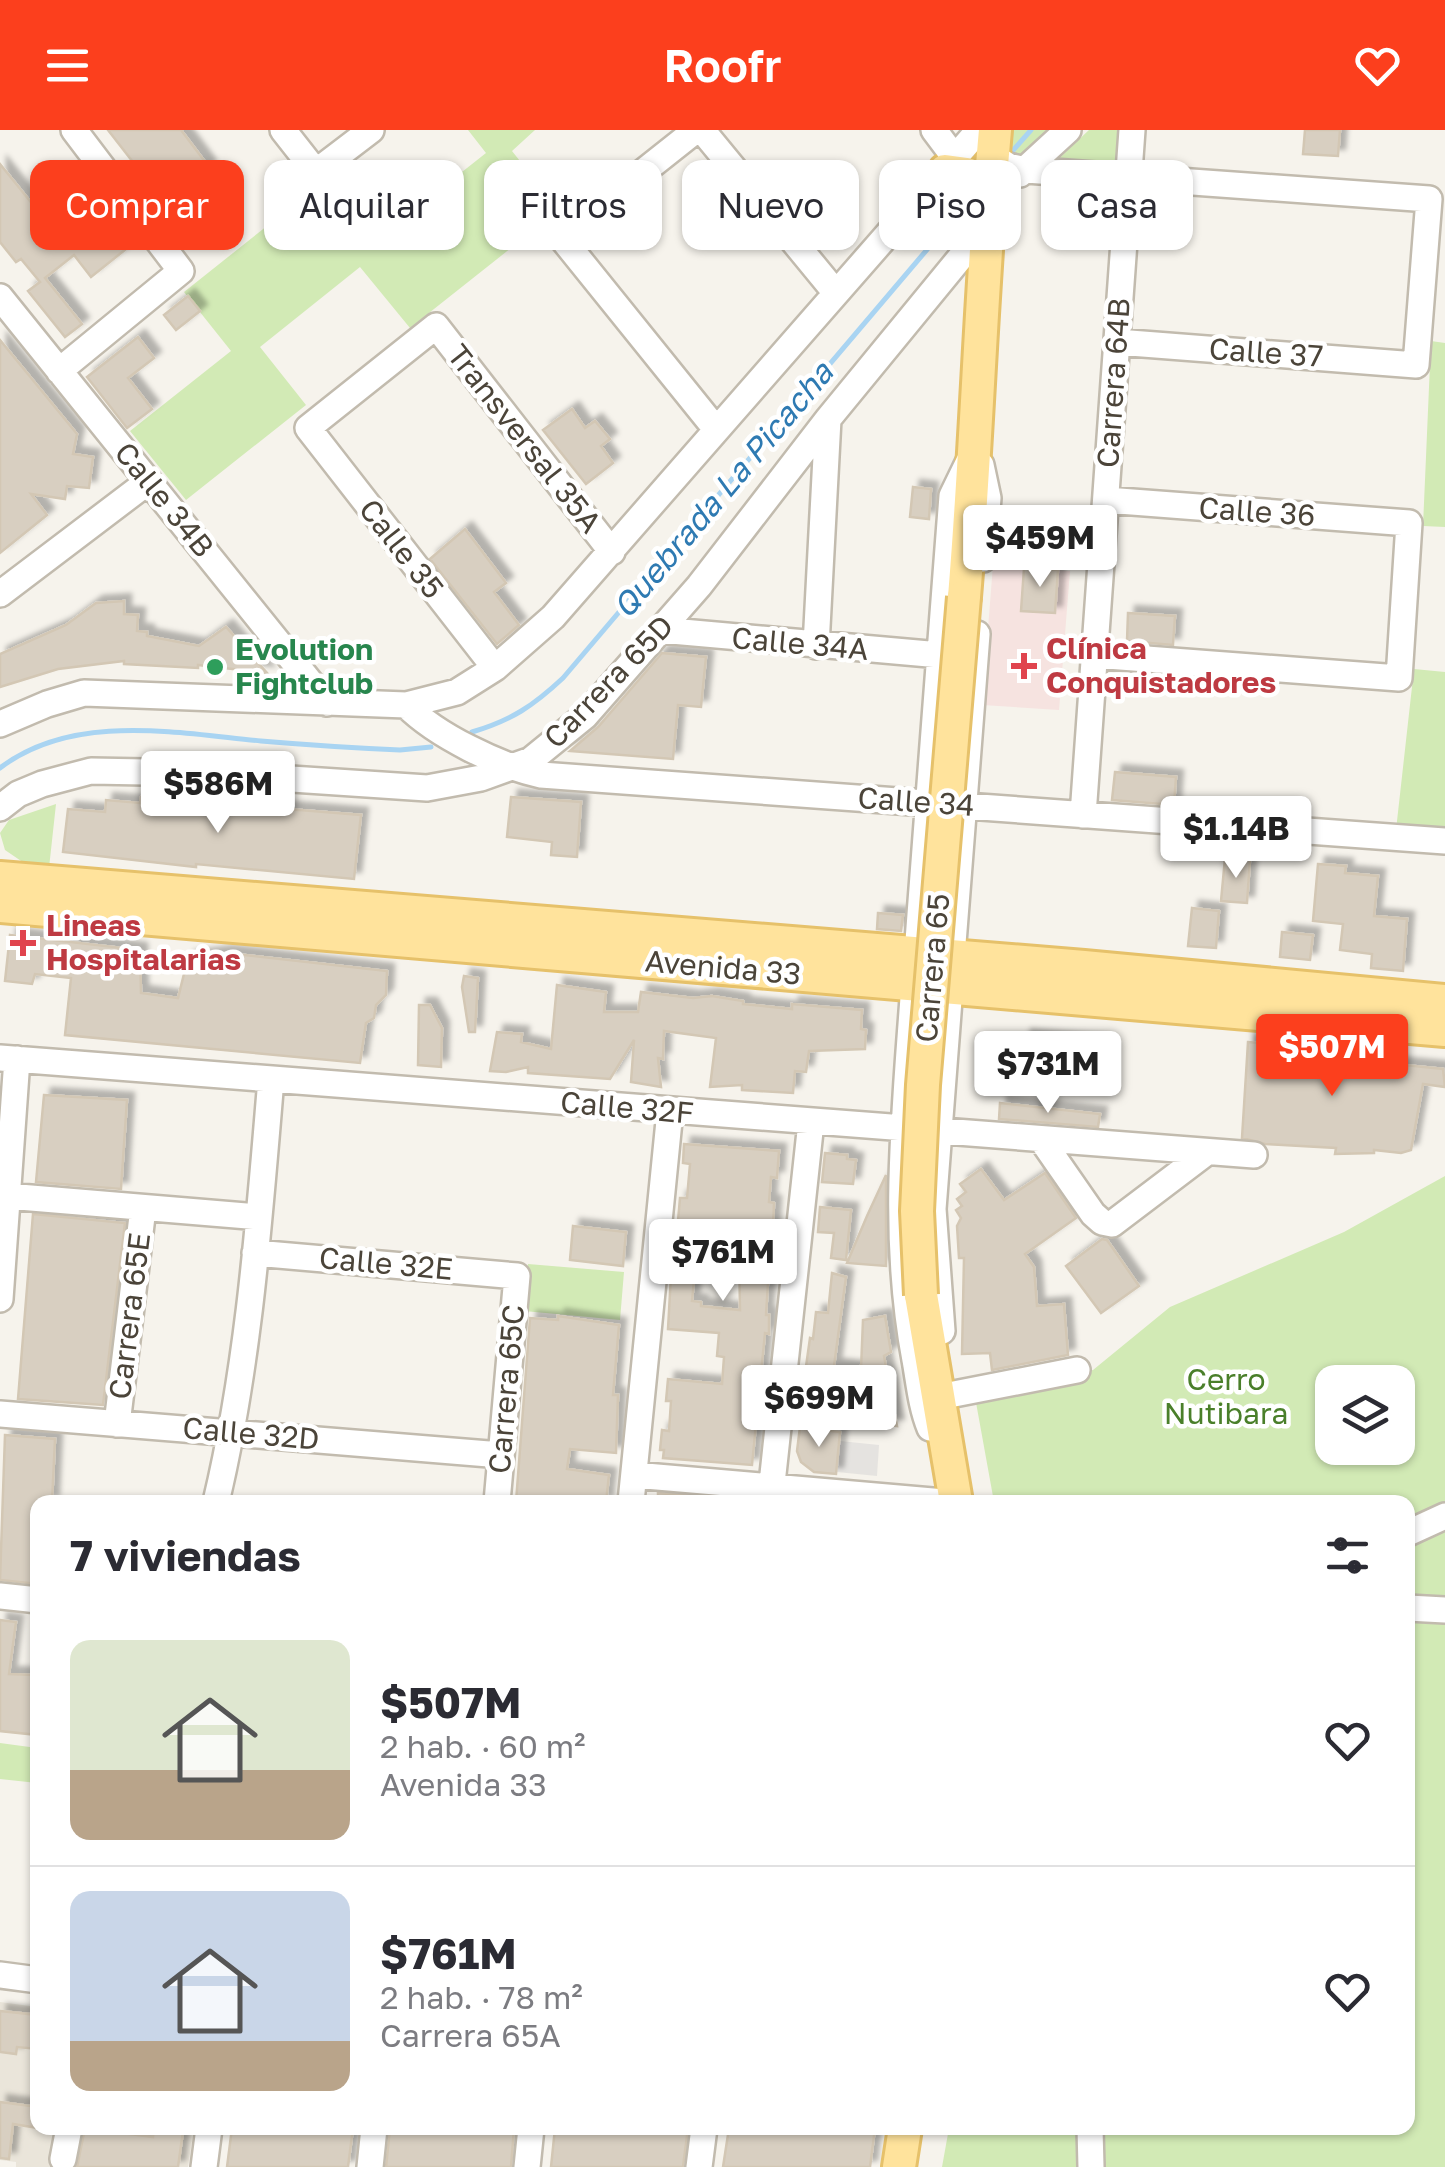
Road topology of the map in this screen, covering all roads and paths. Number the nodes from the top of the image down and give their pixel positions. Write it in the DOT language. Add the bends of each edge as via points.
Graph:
graph roads {
  1 [pos="74,130"];
  2 [pos="282,130"];
  3 [pos="371,130"];
  4 [pos="699,130"];
  5 [pos="934,130"];
  6 [pos="1068,130"];
  7 [pos="1132,130"];
  8 [pos="989,139"];
  9 [pos="948,160"];
  10 [pos="956,160"];
  11 [pos="1130,160"];
  12 [pos="1026,170"];
  13 [pos="1041,171"];
  14 [pos="1021,175"];
  15 [pos="1193,182"];
  16 [pos="879,244"];
  17 [pos="955,250"];
  18 [pos="988,250"];
  19 [pos="1124,250"];
  20 [pos="836,293"];
  21 [pos="0,298"];
  22 [pos="436,326"];
  23 [pos="1117,342"];
  24 [pos="59,370"];
  25 [pos="828,418"];
  26 [pos="716,428"];
  27 [pos="977,446"];
  28 [pos="149,482"];
  29 [pos="1106,500"];
  30 [pos="612,552"];
  31 [pos="0,594"];
  32 [pos="660,630"];
  33 [pos="816,646"];
  34 [pos="1094,654"];
  35 [pos="940,655"];
  36 [pos="495,668"];
  37 [pos="328,703"];
  38 [pos="406,705"];
  39 [pos="0,724"];
  40 [pos="474,749"];
  41 [pos="546,750"];
  42 [pos="512,768"];
  43 [pos="568,776"];
  44 [pos="457,783"];
  45 [pos="929,803"];
  46 [pos="963,806"];
  47 [pos="0,808"];
  48 [pos="1083,815"];
  49 [pos="1445,841"];
  50 [pos="8,873"];
  51 [pos="0,906"];
  52 [pos="916,969"];
  53 [pos="951,972"];
  54 [pos="1445,1001"];
  55 [pos="1445,1030"];
  56 [pos="9,1058"];
  57 [pos="271,1079"];
  58 [pos="670,1111"];
  59 [pos="811,1122"];
  60 [pos="904,1129"];
  61 [pos="939,1132"];
  62 [pos="1041,1139"];
  63 [pos="1206,1152"];
  64 [pos="1254,1155"];
  65 [pos="7,1196"];
  66 [pos="142,1208"];
  67 [pos="259,1218"];
  68 [pos="255,1252"];
  69 [pos="516,1276"];
  70 [pos="0,1300"];
  71 [pos="1077,1370"];
  72 [pos="949,1395"];
  73 [pos="0,1414"];
  74 [pos="117,1424"];
  75 [pos="232,1433"];
  76 [pos="501,1455"];
  77 [pos="634,1474"];
  78 [pos="218,1495"];
  79 [pos="498,1495"];
  80 [pos="632,1495"];
  81 [pos="771,1495"];
  82 [pos="950,1495"];
  83 [pos="951,1495"];
  84 [pos="951,1495"];
  85 [pos="1445,1516"];
  86 [pos="1415,1529"];
  87 [pos="0,1596"];
  88 [pos="30,1599"];
  89 [pos="1415,1608"];
  90 [pos="1445,1610"];
  91 [pos="0,1975"];
  92 [pos="30,1979"];
  93 [pos="67,2135"];
  94 [pos="208,2135"];
  95 [pos="373,2135"];
  96 [pos="530,2135"];
  97 [pos="703,2135"];
  98 [pos="904,2135"];
  99 [pos="1090,2135"];
  100 [pos="64,2160"];
  101 [pos="204,2167"];
  102 [pos="370,2167"];
  103 [pos="526,2167"];
  104 [pos="700,2167"];
  105 [pos="899,2167"];
  106 [pos="1091,2167"];
  1 -- 24 [label="street" via="182,271"];
  2 -- 3 [label="street" via="316,172"];
  4 -- 20 [label="street"];
  4 -- 26 [label="street" via="560,237"];
  5 -- 9 [label="street"];
  6 -- 12 [label="street"];
  7 -- 11 [label="street, Carrera 64B"];
  8 -- 10 [label="street"];
  8 -- 12 [label="street" via="1008,166"];
  12 -- 13 [label="street"];
  12 -- 14 [label="street, Carrera 65D"];
  15 -- 23 [label="street, Calle 37" via="1429,200 1416,364"];
  16 -- 20 [label="street"];
  17 -- 25 [label="street, Carrera 65D"];
  18 -- 27 [label="main road, Carrera 65"];
  19 -- 23 [label="street, Carrera 64B"];
  20 -- 26 [label="street"];
  21 -- 24 [label="street, Calle 34B"];
  22 -- 30 [label="street, Transversal 35A"];
  22 -- 36 [label="street, Calle 35" via="308,428"];
  23 -- 29 [label="street, Carrera 64B"];
  24 -- 28 [label="street, Calle 34B"];
  25 -- 32 [label="street, Carrera 65D"];
  25 -- 33 [label="street"];
  26 -- 30 [label="street"];
  27 -- 35 [label="street, Carrera 65" via="952,496"];
  27 -- 46 [label="street, Carrera 65" via="988,498"];
  27 -- 83 [label="main road, Carrera 65, bridge" via="917,1211 921,1295"];
  28 -- 31 [label="street"];
  28 -- 37 [label="street, Calle 34B"];
  29 -- 34 [label="street, Carrera 64B"];
  29 -- 34 [label="street, Calle 36" via="1408,524 1398,678"];
  30 -- 36 [label="street"];
  32 -- 33 [label="street, Calle 34A"];
  32 -- 41 [label="street, Carrera 65D"];
  33 -- 35 [label="street, Calle 34A"];
  34 -- 48 [label="street, Carrera 64B"];
  35 -- 45 [label="street, Carrera 65"];
  36 -- 38 [label="street" via="458,692"];
  37 -- 38 [label="street"];
  37 -- 39 [label="street" via="84,694"];
  38 -- 40 [label="street, Calle 34"];
  40 -- 42 [label="street, Calle 34"];
  40 -- 44 [label="street"];
  41 -- 42 [label="street, Carrera 65D"];
  41 -- 43 [label="street"];
  42 -- 43 [label="street, Calle 34"];
  42 -- 44 [label="street, Carrera 65D"];
  43 -- 45 [label="street, Calle 34"];
  44 -- 47 [label="street, Carrera 65D" via="394,788 200,772 91,771 42,784"];
  45 -- 46 [label="street, Calle 34"];
  45 -- 52 [label="street, Carrera 65"];
  46 -- 48 [label="street, Calle 34"];
  46 -- 53 [label="street, Carrera 65"];
  48 -- 49 [label="street, Calle 34"];
  50 -- 52 [label="main road, Avenida 33"];
  51 -- 52 [label="main road, Avenida 33"];
  52 -- 53 [label="main road, Avenida 33"];
  52 -- 60 [label="street, Carrera 65"];
  53 -- 54 [label="main road, Avenida 33"];
  53 -- 55 [label="main road, Avenida 33"];
  53 -- 61 [label="street, Carrera 65"];
  56 -- 57 [label="street, Calle 32F"];
  56 -- 65 [label="street"];
  57 -- 58 [label="street, Calle 32F"];
  57 -- 67 [label="street"];
  58 -- 59 [label="street, Calle 32F"];
  58 -- 77 [label="street"];
  59 -- 60 [label="street, Calle 32F"];
  59 -- 81 [label="street"];
  60 -- 61 [label="street, Calle 32F"];
  60 -- 82 [label="street, Carrera 65" via="900,1241 909,1331"];
  61 -- 62 [label="street, Calle 32F"];
  61 -- 72 [label="street, Carrera 65" via="933,1209"];
  62 -- 63 [label="street, Calle 32F"];
  62 -- 63 [label="street" via="1094,1214 1112,1224"];
  63 -- 64 [label="street, Calle 32F"];
  65 -- 66 [label="street"];
  65 -- 70 [label="street"];
  66 -- 67 [label="street"];
  66 -- 74 [label="street, Carrera 65E"];
  67 -- 68 [label="street"];
  68 -- 69 [label="street, Calle 32E"];
  68 -- 75 [label="street"];
  69 -- 76 [label="street, Carrera 65C"];
  71 -- 72 [label="street"];
  72 -- 84 [label="street, Carrera 65"];
  73 -- 74 [label="street, Calle 32D"];
  74 -- 75 [label="street, Calle 32D"];
  75 -- 76 [label="street, Calle 32D"];
  75 -- 78 [label="street"];
  76 -- 79 [label="street, Carrera 65C"];
  77 -- 80 [label="street"];
  77 -- 81 [label="street"];
  85 -- 86 [label="street"];
  87 -- 88 [label="street"];
  89 -- 90 [label="street"];
  91 -- 92 [label="street"];
  93 -- 100 [label="street"];
  94 -- 101 [label="street"];
  95 -- 102 [label="street"];
  96 -- 103 [label="street"];
  97 -- 104 [label="street"];
  98 -- 105 [label="main road"];
  99 -- 106 [label="street"];
}
